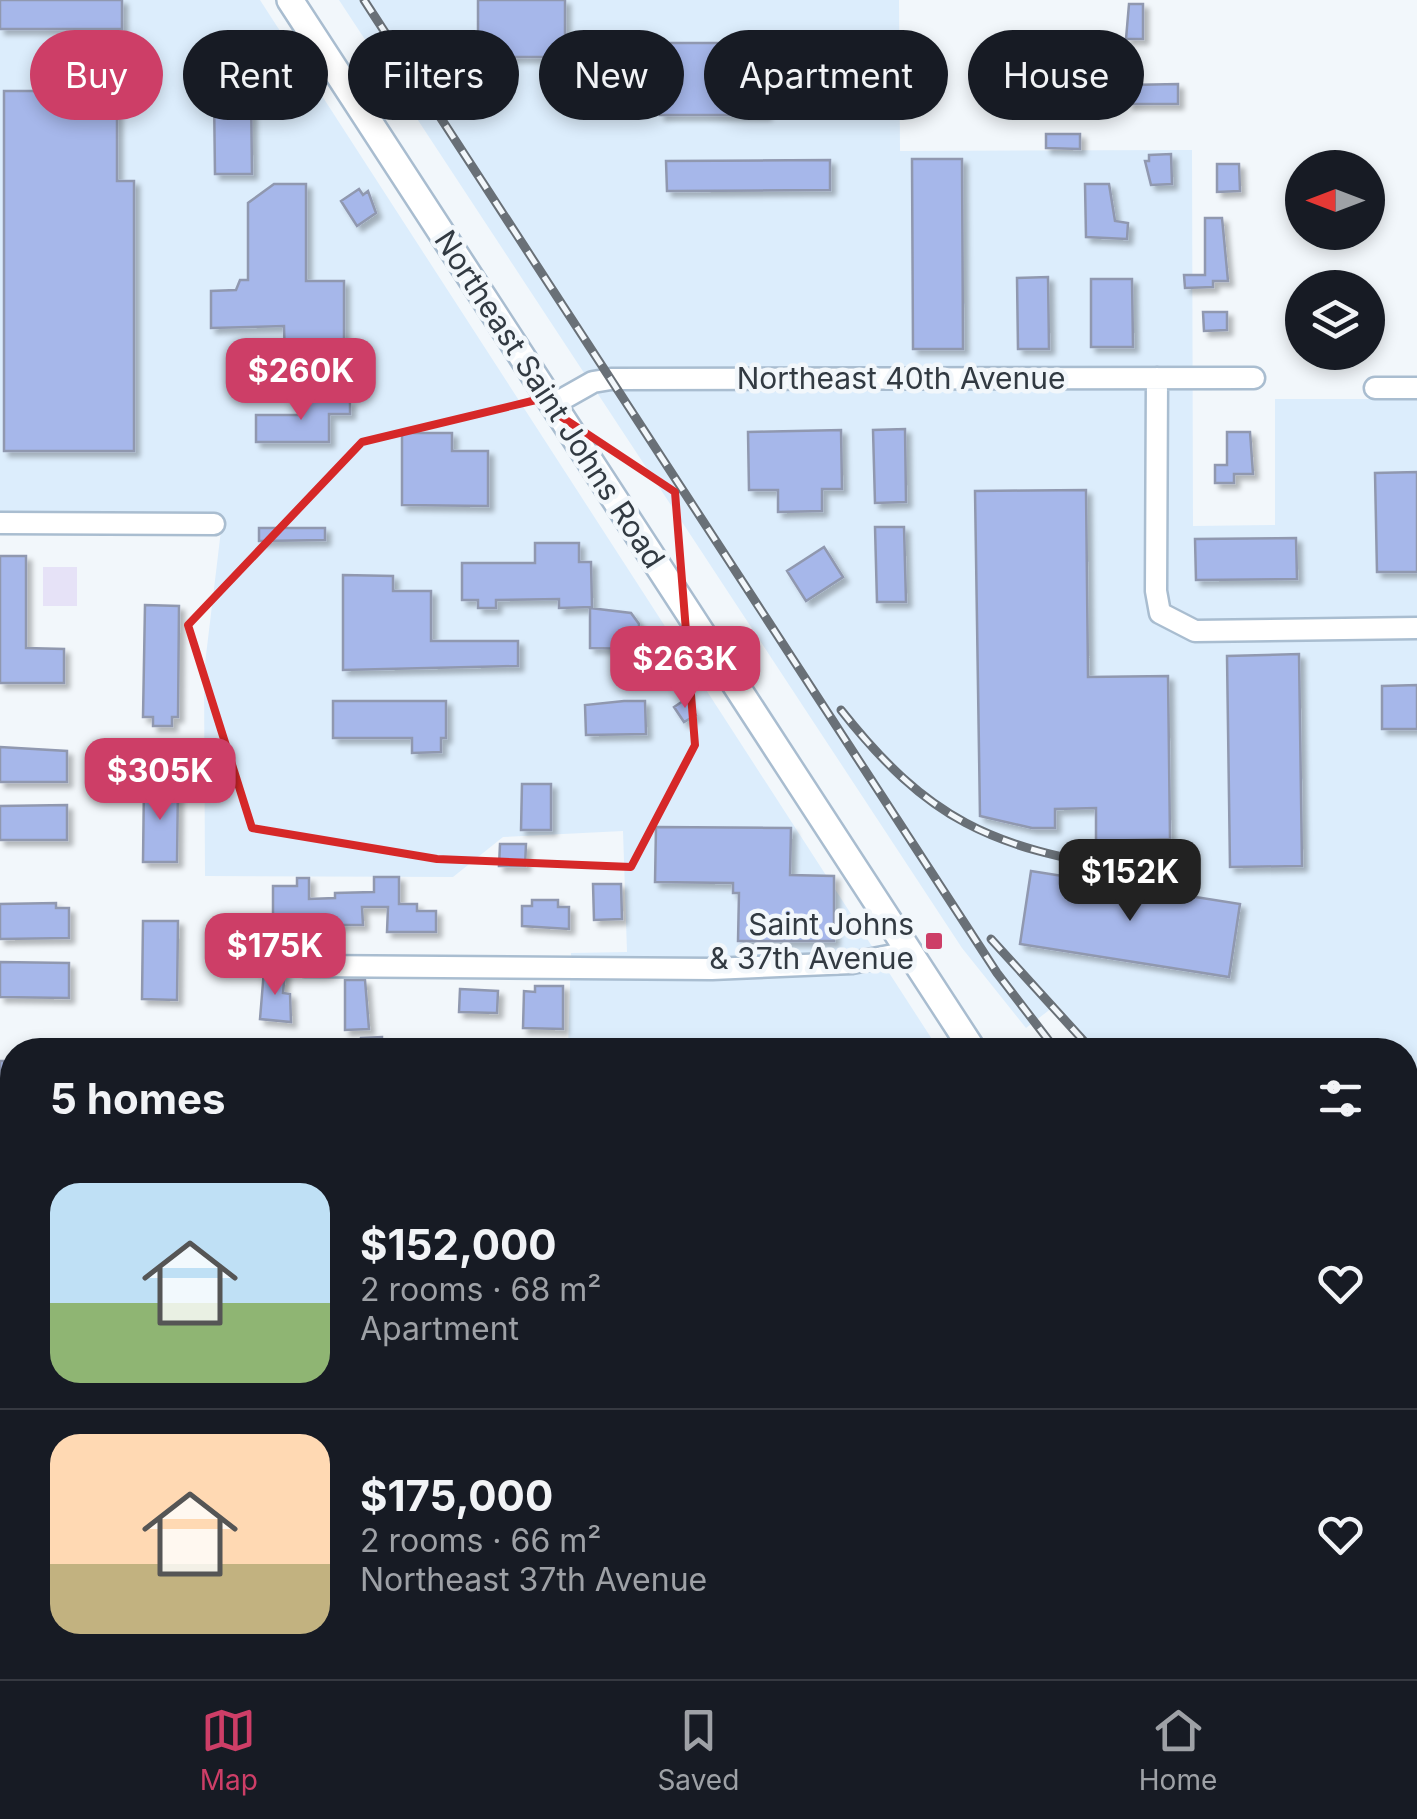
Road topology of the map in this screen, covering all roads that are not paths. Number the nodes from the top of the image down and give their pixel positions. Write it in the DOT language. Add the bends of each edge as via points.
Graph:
graph roads {
  1 [pos="290,0"];
  2 [pos="1157,378"];
  3 [pos="1254,378"];
  4 [pos="1376,388"];
  5 [pos="1417,388"];
  6 [pos="554,404"];
  7 [pos="0,523"];
  8 [pos="214,524"];
  9 [pos="1417,628"];
  10 [pos="909,952"];
  11 [pos="306,966"];
  12 [pos="966,1038"];
  1 -- 6 [label="main road, Northeast Saint Johns Road"];
  2 -- 3 [label="street, Northeast 40th Avenue"];
  2 -- 6 [label="street, Northeast 40th Avenue" via="611,379"];
  2 -- 9 [label="street" via="1160,613 1194,630"];
  4 -- 5 [label="street"];
  6 -- 10 [label="main road, Northeast Saint Johns Road"];
  7 -- 8 [label="street"];
  10 -- 11 [label="street" via="852,963 712,969"];
  10 -- 12 [label="main road, Northeast Saint Johns Road"];
}
